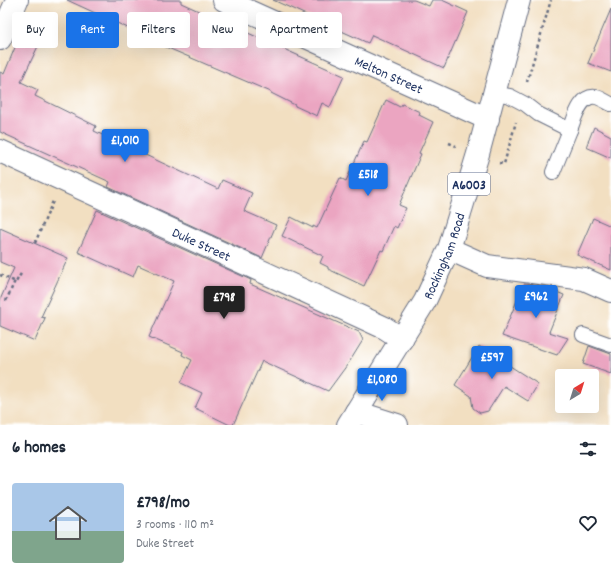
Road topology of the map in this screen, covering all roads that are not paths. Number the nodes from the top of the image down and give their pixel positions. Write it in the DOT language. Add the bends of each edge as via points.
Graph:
graph roads {
  1 [pos="17,0"];
  2 [pos="224,0"];
  3 [pos="519,0"];
  4 [pos="0,39"];
  5 [pos="495,93"];
  6 [pos="611,104"];
  7 [pos="488,119"];
  8 [pos="570,130"];
  9 [pos="0,151"];
  10 [pos="553,172"];
  11 [pos="449,250"];
  12 [pos="611,291"];
  13 [pos="583,335"];
  14 [pos="402,339"];
  15 [pos="610,343"];
  16 [pos="352,418"];
  17 [pos="397,425"];
  1 -- 4 [label="street"];
  2 -- 7 [label="street, Melton Street"];
  3 -- 5 [label="street, Rockingham Road / A6003"];
  5 -- 7 [label="street, Rockingham Road / A6003"];
  5 -- 8 [label="lane" via="510,96"];
  6 -- 8 [label="lane" via="595,97 587,98 582,102"];
  7 -- 11 [label="street, Rockingham Road / A6003"];
  8 -- 10 [label="lane"];
  9 -- 14 [label="street, Duke Street" via="384,328"];
  11 -- 12 [label="street" via="487,266 584,279"];
  11 -- 14 [label="street, Rockingham Road / A6003" via="425,301"];
  13 -- 15 [label="lane"];
  14 -- 16 [label="street, Rockingham Road / A6003"];
  16 -- 17 [label="street"];
}
